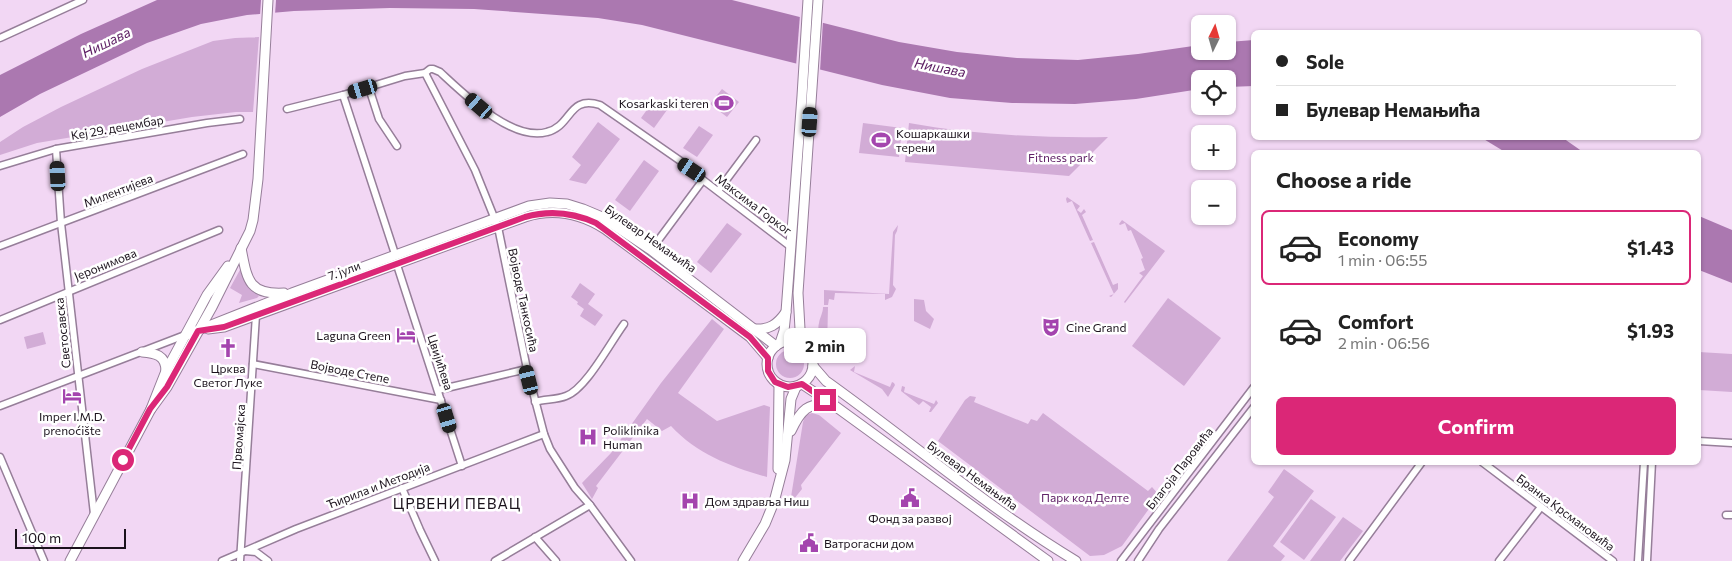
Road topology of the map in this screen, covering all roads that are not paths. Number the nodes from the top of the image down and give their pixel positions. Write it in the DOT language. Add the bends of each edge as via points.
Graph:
graph roads {
  1 [pos="83,0"];
  2 [pos="268,0"];
  3 [pos="808,0"];
  4 [pos="818,0"];
  5 [pos="0,38"];
  6 [pos="425,73"];
  7 [pos="369,88"];
  8 [pos="343,95"];
  9 [pos="807,96"];
  10 [pos="287,109"];
  11 [pos="240,119"];
  12 [pos="756,140"];
  13 [pos="397,146"];
  14 [pos="56,149"];
  15 [pos="244,154"];
  16 [pos="0,166"];
  17 [pos="703,180"];
  18 [pos="718,191"];
  19 [pos="61,223"];
  20 [pos="496,223"];
  21 [pos="219,230"];
  22 [pos="0,246"];
  23 [pos="791,247"];
  24 [pos="651,250"];
  25 [pos="238,252"];
  26 [pos="395,254"];
  27 [pos="397,264"];
  28 [pos="69,291"];
  29 [pos="292,293"];
  30 [pos="786,312"];
  31 [pos="256,315"];
  32 [pos="0,320"];
  33 [pos="624,324"];
  34 [pos="754,329"];
  35 [pos="198,331"];
  36 [pos="186,335"];
  37 [pos="778,345"];
  38 [pos="804,346"];
  39 [pos="142,352"];
  40 [pos="768,358"];
  41 [pos="254,364"];
  42 [pos="813,366"];
  43 [pos="526,369"];
  44 [pos="166,371"];
  45 [pos="79,376"];
  46 [pos="779,385"];
  47 [pos="799,386"];
  48 [pos="438,390"];
  49 [pos="1251,391"];
  50 [pos="442,400"];
  51 [pos="535,402"];
  52 [pos="0,406"];
  53 [pos="834,406"];
  54 [pos="150,409"];
  55 [pos="1251,411"];
  56 [pos="544,434"];
  57 [pos="788,438"];
  58 [pos="1701,441"];
  59 [pos="1732,443"];
  60 [pos="0,457"];
  61 [pos="1420,465"];
  62 [pos="1486,465"];
  63 [pos="1644,465"];
  64 [pos="1652,465"];
  65 [pos="462,466"];
  66 [pos="778,482"];
  67 [pos="402,488"];
  68 [pos="590,505"];
  69 [pos="1541,507"];
  70 [pos="94,514"];
  71 [pos="535,537"];
  72 [pos="241,552"];
  73 [pos="44,561"];
  74 [pos="70,561"];
  75 [pos="222,561"];
  76 [pos="240,561"];
  77 [pos="268,561"];
  78 [pos="435,561"];
  79 [pos="495,561"];
  80 [pos="556,561"];
  81 [pos="631,561"];
  82 [pos="742,561"];
  83 [pos="1048,561"];
  84 [pos="1076,561"];
  85 [pos="1121,561"];
  86 [pos="1138,561"];
  87 [pos="1349,561"];
  88 [pos="1499,561"];
  89 [pos="1613,561"];
  90 [pos="1638,561"];
  91 [pos="1647,561"];
  1 -- 5 [label="street"];
  2 -- 25 [label="street" via="256,201 250,231"];
  3 -- 9 [label="street"];
  4 -- 9 [label="street"];
  6 -- 7 [label="street"];
  6 -- 17 [label="street, Максима Горког" via="430,69 437,70 491,116 518,130 536,134 548,132 561,124 578,105 591,102 600,105"];
  6 -- 20 [label="street, Војводе Танкосића" via="475,170"];
  7 -- 8 [label="street"];
  7 -- 13 [label="street" via="378,119"];
  8 -- 10 [label="street"];
  8 -- 26 [label="street"];
  9 -- 23 [label="street"];
  9 -- 38 [label="street" via="798,293"];
  11 -- 14 [label="street, Кеј 29. децембар"];
  12 -- 18 [label="street"];
  14 -- 16 [label="street, Кеј 29. децембар"];
  14 -- 19 [label="street, Светосавска"];
  15 -- 19 [label="street, Милентијева"];
  17 -- 18 [label="street, Максима Горког"];
  17 -- 24 [label="street, Максима Горког"];
  18 -- 23 [label="street, Максима Горког"];
  19 -- 22 [label="street, Милентијева"];
  19 -- 28 [label="street, Светосавска"];
  20 -- 24 [label="street, Булевар Немањића" via="536,204 567,204 602,217"];
  20 -- 26 [label="street, 7. јули"];
  20 -- 27 [label="street, 7. јули"];
  20 -- 40 [label="street, Булевар Немањића" via="542,212 568,213 596,223 750,337"];
  20 -- 43 [label="street, Војводе Танкосића"];
  21 -- 28 [label="street, Јеронимова"];
  23 -- 30 [label="street"];
  24 -- 34 [label="street, Булевар Немањића"];
  25 -- 29 [label="street" via="254,287 264,292"];
  25 -- 35 [label="street"];
  25 -- 36 [label="street" via="220,275"];
  26 -- 29 [label="street, 7. јули"];
  27 -- 31 [label="street, 7. јули"];
  27 -- 48 [label="street, Цвијићева"];
  28 -- 32 [label="street, Јеронимова"];
  28 -- 45 [label="street, Светосавска"];
  29 -- 35 [label="street, 7. јули"];
  30 -- 34 [label="street" via="774,326"];
  30 -- 37 [label="street" via="784,331"];
  31 -- 35 [label="street, 7. јули" via="224,327"];
  31 -- 41 [label="street, Првомајска"];
  33 -- 51 [label="street" via="578,388 566,396"];
  34 -- 37 [label="street, Булевар Немањића"];
  35 -- 36 [label="street, 7. јули"];
  35 -- 54 [label="street" via="167,387"];
  36 -- 39 [label="street, 7. јули"];
  36 -- 44 [label="street"];
  37 -- 38 [label="street" via="794,342"];
  37 -- 40 [label="street"];
  38 -- 42 [label="street" via="812,357"];
  39 -- 44 [label="street" via="159,356 165,362"];
  39 -- 45 [label="street, 7. јули"];
  40 -- 46 [label="street" via="770,375"];
  41 -- 50 [label="street, Војводе Степе"];
  41 -- 72 [label="street, Првомајска"];
  42 -- 47 [label="street" via="807,380"];
  42 -- 84 [label="street, Булевар Немањића" via="826,381 923,454 1033,535"];
  43 -- 48 [label="street"];
  43 -- 51 [label="street, Војводе Танкосића"];
  44 -- 54 [label="street"];
  45 -- 52 [label="street, 7. јули"];
  45 -- 70 [label="street, Светосавска"];
  46 -- 47 [label="street"];
  46 -- 66 [label="street"];
  47 -- 53 [label="street, Булевар Немањића"];
  47 -- 57 [label="street" via="791,399"];
  48 -- 50 [label="street, Цвијићева"];
  49 -- 85 [label="street, Благоја Паровића"];
  50 -- 65 [label="street, Цвијићева"];
  51 -- 56 [label="street, Војводе Танкосића"];
  53 -- 57 [label="street" via="821,404 804,410"];
  53 -- 83 [label="street, Булевар Немањића"];
  54 -- 70 [label="street"];
  55 -- 86 [label="street, Благоја Паровића"];
  56 -- 65 [label="street, Ћирила и Методија"];
  56 -- 68 [label="street, Војводе Танкосића" via="561,468"];
  57 -- 66 [label="street"];
  58 -- 59 [label="street"];
  60 -- 73 [label="street"];
  61 -- 87 [label="street"];
  62 -- 69 [label="street, Бранка Крсмановића"];
  63 -- 90 [label="street"];
  64 -- 91 [label="street"];
  65 -- 67 [label="street, Ћирила и Методија"];
  66 -- 82 [label="street" via="765,524"];
  67 -- 72 [label="street, Ћирила и Методија"];
  67 -- 78 [label="street"];
  68 -- 71 [label="street"];
  68 -- 81 [label="street, Војводе Танкосића"];
  69 -- 88 [label="street"];
  69 -- 89 [label="street, Бранка Крсмановића"];
  70 -- 74 [label="street"];
  71 -- 79 [label="street"];
  71 -- 80 [label="street"];
  72 -- 75 [label="street, Ћирила и Методија"];
  72 -- 76 [label="street, Првомајска"];
  72 -- 77 [label="street" via="256,552"];
}
